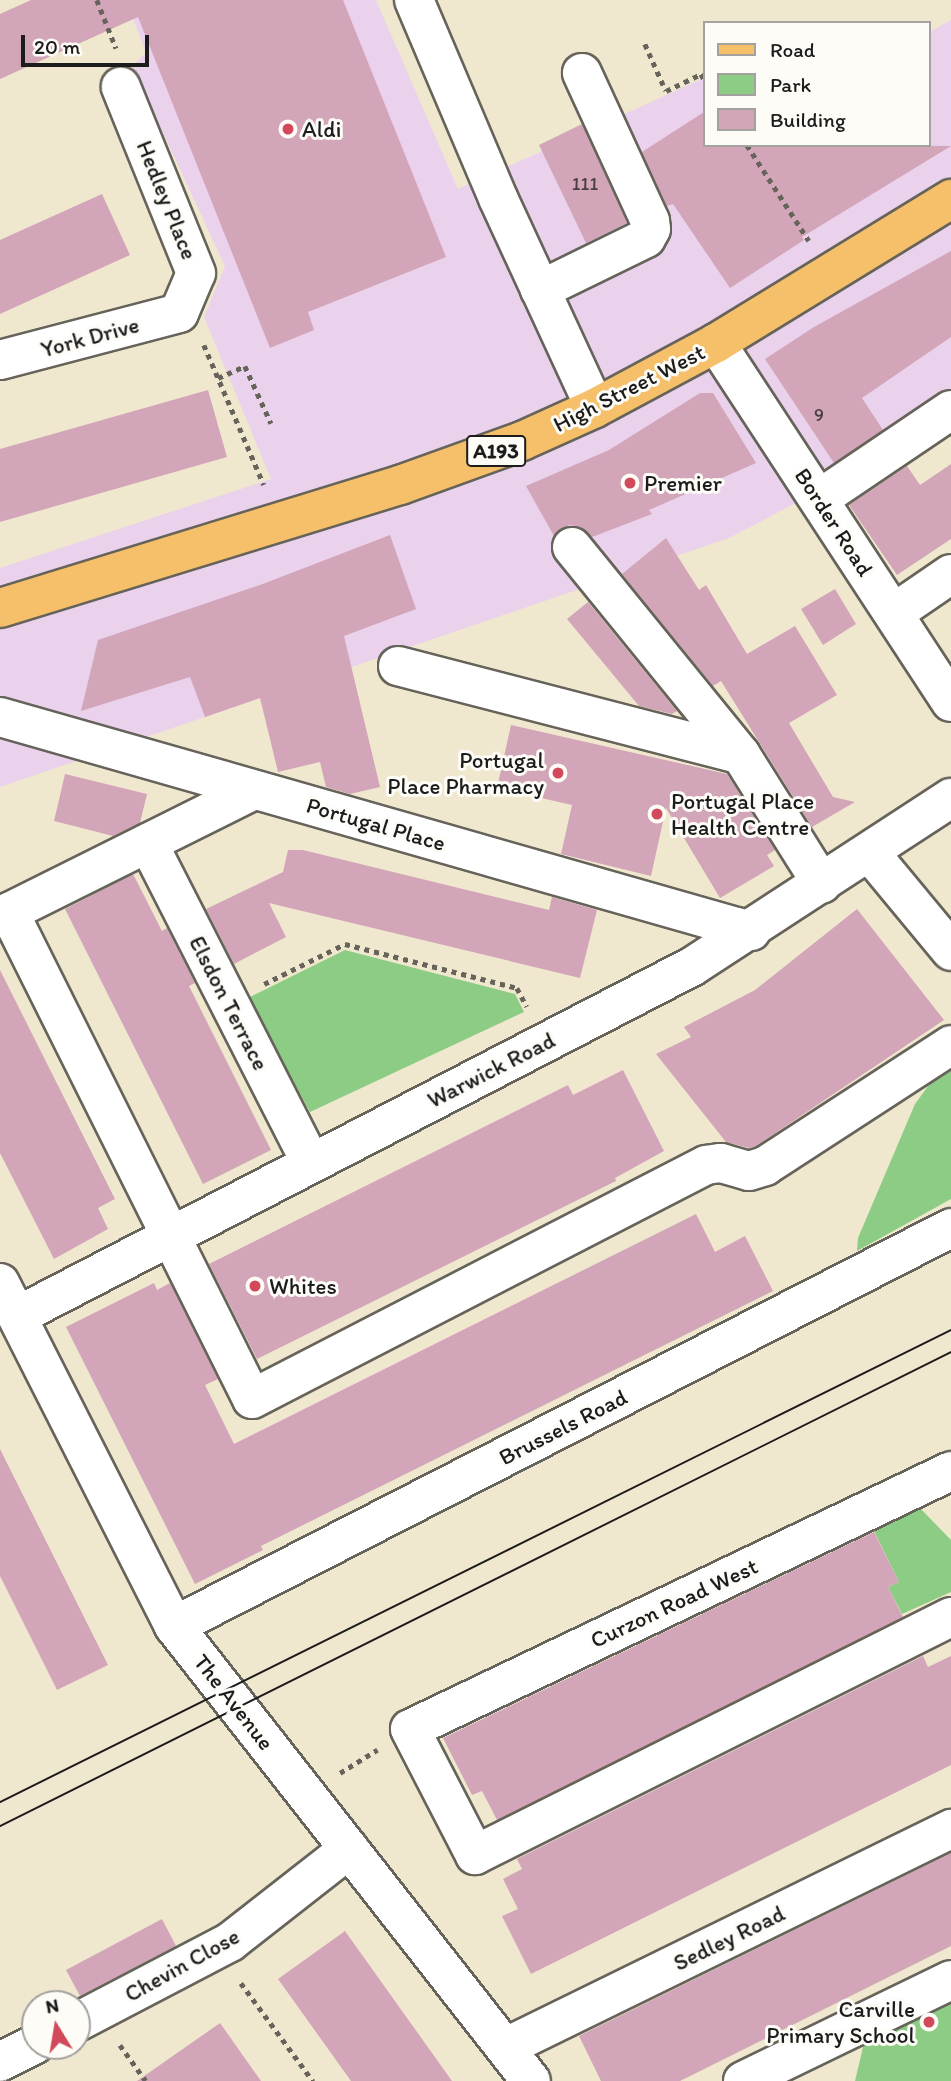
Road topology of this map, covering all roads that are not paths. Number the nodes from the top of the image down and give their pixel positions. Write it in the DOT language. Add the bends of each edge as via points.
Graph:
graph roads {
  1 [pos="414,0"];
  2 [pos="582,73"];
  3 [pos="121,87"];
  4 [pos="951,200"];
  5 [pos="540,290"];
  6 [pos="182,306"];
  7 [pos="716,343"];
  8 [pos="0,360"];
  9 [pos="595,408"];
  10 [pos="951,410"];
  11 [pos="819,499"];
  12 [pos="572,547"];
  13 [pos="951,574"];
  14 [pos="0,608"];
  15 [pos="894,614"];
  16 [pos="398,666"];
  17 [pos="951,702"];
  18 [pos="0,718"];
  19 [pos="741,755"];
  20 [pos="254,790"];
  21 [pos="951,798"];
  22 [pos="148,843"];
  23 [pos="870,853"];
  24 [pos="822,884"];
  25 [pos="751,931"];
  26 [pos="951,951"];
  27 [pos="951,1045"];
  28 [pos="311,1163"];
  29 [pos="951,1228"];
  30 [pos="170,1236"];
  31 [pos="11,1321"];
  32 [pos="946,1481"];
  33 [pos="951,1617"];
  34 [pos="174,1626"];
  35 [pos="951,1829"];
  36 [pos="349,1849"];
  37 [pos="951,1980"];
  38 [pos="91,2015"];
  39 [pos="506,2047"];
  40 [pos="21,2051"];
  41 [pos="0,2062"];
  42 [pos="531,2081"];
  43 [pos="743,2081"];
  1 -- 5 [label="street"];
  2 -- 5 [label="street" via="651,229 646,238"];
  3 -- 6 [label="street, Hedley Place" via="196,273"];
  4 -- 7 [label="main road, High Street West / A193"];
  5 -- 9 [label="street"];
  6 -- 8 [label="street, York Drive"];
  7 -- 9 [label="main road, High Street West / A193"];
  7 -- 11 [label="street, Border Road"];
  9 -- 14 [label="main road, High Street West / A193" via="466,463"];
  10 -- 11 [label="street"];
  11 -- 15 [label="street, Border Road"];
  12 -- 19 [label="street"];
  13 -- 15 [label="street"];
  15 -- 17 [label="street, Border Road"];
  16 -- 19 [label="street"];
  18 -- 20 [label="street, Portugal Place"];
  19 -- 24 [label="street"];
  20 -- 22 [label="street"];
  20 -- 25 [label="street, Portugal Place"];
  21 -- 23 [label="street, Warwick Road"];
  22 -- 28 [label="street, Elsdon Terrace"];
  22 -- 30 [label="street" via="9,912"];
  23 -- 24 [label="street, Warwick Road"];
  23 -- 26 [label="street"];
  24 -- 25 [label="street, Warwick Road"];
  25 -- 28 [label="street, Warwick Road" via="693,967"];
  27 -- 30 [label="street" via="765,1166 749,1171 721,1163 706,1165 252,1399"];
  28 -- 30 [label="street, Warwick Road"];
  29 -- 34 [label="street, Brussels Road"];
  30 -- 31 [label="street, Warwick Road"];
  31 -- 34 [label="street, The Avenue"];
  32 -- 33 [label="street, Curzon Road West" via="410,1729 475,1855"];
  34 -- 36 [label="street, The Avenue"];
  35 -- 39 [label="street, Sedley Road"];
  36 -- 38 [label="street, Chevin Close" via="230,1942"];
  36 -- 39 [label="street, The Avenue"];
  37 -- 43 [label="street"];
  39 -- 42 [label="street, The Avenue"];
  40 -- 41 [label="street"];
}
